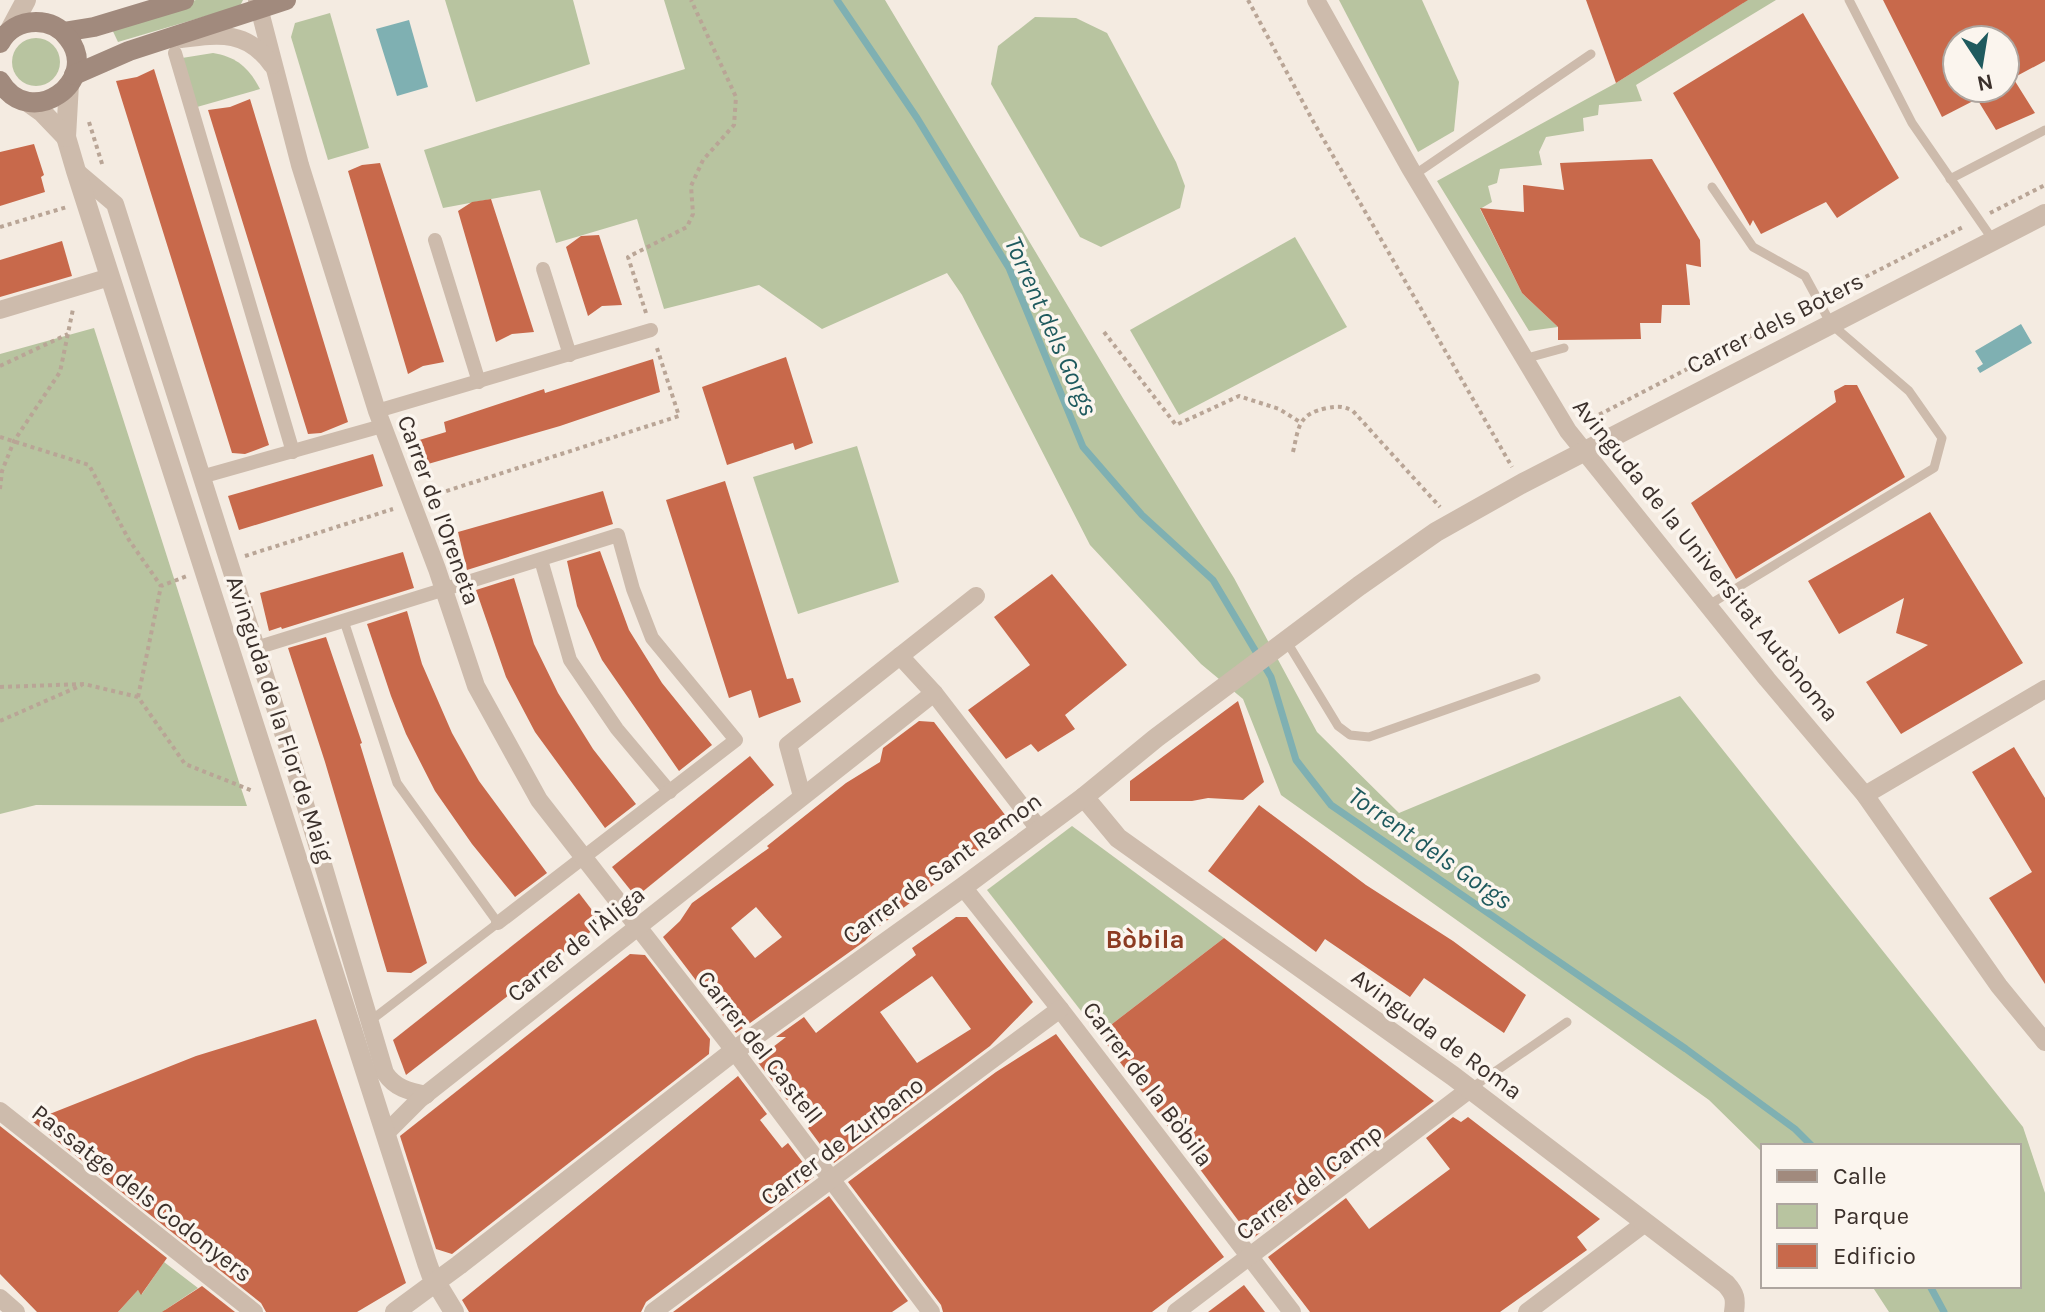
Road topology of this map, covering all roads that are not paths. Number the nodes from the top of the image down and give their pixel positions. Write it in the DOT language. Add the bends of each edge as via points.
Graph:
graph roads {
  1 [pos="29,0"];
  2 [pos="184,0"];
  3 [pos="286,0"];
  4 [pos="1316,0"];
  5 [pos="1849,0"];
  6 [pos="258,4"];
  7 [pos="44,22"];
  8 [pos="63,32"];
  9 [pos="5,37"];
  10 [pos="150,44"];
  11 [pos="175,53"];
  12 [pos="1591,54"];
  13 [pos="277,73"];
  14 [pos="72,79"];
  15 [pos="9,92"];
  16 [pos="2045,130"];
  17 [pos="66,137"];
  18 [pos="76,171"];
  19 [pos="1414,175"];
  20 [pos="1950,179"];
  21 [pos="1712,187"];
  22 [pos="2045,214"];
  23 [pos="435,240"];
  24 [pos="1993,240"];
  25 [pos="543,269"];
  26 [pos="110,277"];
  27 [pos="0,310"];
  28 [pos="1831,324"];
  29 [pos="651,330"];
  30 [pos="1564,348"];
  31 [pos="570,355"];
  32 [pos="1524,359"];
  33 [pos="479,382"];
  34 [pos="380,419"];
  35 [pos="1584,451"];
  36 [pos="293,452"];
  37 [pos="201,477"];
  38 [pos="1529,479"];
  39 [pos="541,560"];
  40 [pos="444,590"];
  41 [pos="976,596"];
  42 [pos="1707,606"];
  43 [pos="344,621"];
  44 [pos="1280,647"];
  45 [pos="256,648"];
  46 [pos="900,656"];
  47 [pos="1536,678"];
  48 [pos="2045,689"];
  49 [pos="934,693"];
  50 [pos="670,792"];
  51 [pos="1865,795"];
  52 [pos="802,796"];
  53 [pos="1088,803"];
  54 [pos="1044,827"];
  55 [pos="584,859"];
  56 [pos="963,887"];
  57 [pos="498,923"];
  58 [pos="636,926"];
  59 [pos="1060,1009"];
  60 [pos="369,1022"];
  61 [pos="1567,1022"];
  62 [pos="2045,1042"];
  63 [pos="734,1051"];
  64 [pos="1470,1089"];
  65 [pos="426,1095"];
  66 [pos="0,1111"];
  67 [pos="385,1134"];
  68 [pos="832,1180"];
  69 [pos="1645,1223"];
  70 [pos="1250,1257"];
  71 [pos="435,1282"];
  72 [pos="0,1298"];
  73 [pos="923,1309"];
  74 [pos="16,1312"];
  75 [pos="254,1312"];
  76 [pos="395,1312"];
  77 [pos="454,1312"];
  78 [pos="653,1312"];
  79 [pos="1176,1312"];
  80 [pos="1292,1312"];
  81 [pos="1527,1312"];
  82 [pos="1734,1312"];
  1 -- 7 [label="street"];
  1 -- 9 [label="street"];
  2 -- 8 [label="main road"];
  3 -- 6 [label="main road"];
  4 -- 19 [label="street, Avinguda de la Universitat Autònoma"];
  5 -- 20 [label="lane" via="1912,123"];
  6 -- 10 [label="main road"];
  6 -- 13 [label="street, Carrer de l'Oreneta"];
  7 -- 8 [label="main road"];
  7 -- 9 [label="main road" via="21,24"];
  8 -- 14 [label="main road" via="76,53"];
  10 -- 13 [label="street, Carrer de l'Oreneta" via="220,36 249,41"];
  10 -- 14 [label="main road" via="104,60"];
  11 -- 36 [label="street"];
  12 -- 19 [label="lane"];
  13 -- 34 [label="street, Carrer de l'Oreneta" via="300,165"];
  14 -- 15 [label="main road" via="47,101"];
  14 -- 17 [label="street"];
  15 -- 17 [label="street" via="42,112"];
  16 -- 20 [label="lane"];
  17 -- 18 [label="street, Avinguda de la Flor de Maig"];
  18 -- 26 [label="street, Avinguda de la Flor de Maig"];
  18 -- 37 [label="street, Avinguda de la Flor de Maig" via="115,204"];
  19 -- 32 [label="street, Avinguda de la Universitat Autònoma"];
  20 -- 24 [label="lane"];
  21 -- 28 [label="lane" via="1753,247 1805,276"];
  22 -- 24 [label="street, Carrer dels Boters"];
  23 -- 33 [label="street"];
  24 -- 28 [label="street, Carrer dels Boters"];
  25 -- 31 [label="street"];
  26 -- 27 [label="street"];
  26 -- 67 [label="street, Avinguda de la Flor de Maig"];
  28 -- 35 [label="street, Carrer dels Boters"];
  28 -- 42 [label="lane" via="1909,391 1942,438 1934,468"];
  29 -- 31 [label="street"];
  30 -- 32 [label="lane"];
  31 -- 33 [label="street"];
  32 -- 35 [label="street, Avinguda de la Universitat Autònoma"];
  33 -- 34 [label="street"];
  34 -- 36 [label="street"];
  34 -- 40 [label="street, Carrer de l'Oreneta"];
  35 -- 38 [label="street, Carrer dels Boters"];
  35 -- 42 [label="street, Avinguda de la Universitat Autònoma"];
  36 -- 37 [label="street"];
  37 -- 45 [label="street, Avinguda de la Flor de Maig"];
  38 -- 44 [label="street, Carrer de Sant Ramon" via="1436,532"];
  39 -- 40 [label="street"];
  39 -- 50 [label="street" via="570,660 617,729"];
  39 -- 50 [label="street" via="618,535 652,638 736,740"];
  40 -- 43 [label="street"];
  40 -- 55 [label="street, Carrer de l'Oreneta" via="476,686 539,800"];
  41 -- 46 [label="street"];
  42 -- 51 [label="street, Avinguda de la Universitat Autònoma"];
  43 -- 45 [label="street"];
  43 -- 57 [label="lane" via="397,783"];
  44 -- 47 [label="lane" via="1350,735 1369,737"];
  44 -- 53 [label="street, Carrer de Sant Ramon" via="1156,738"];
  45 -- 60 [label="street, Avinguda de la Flor de Maig"];
  46 -- 49 [label="street"];
  46 -- 52 [label="street" via="788,745"];
  48 -- 51 [label="street"];
  49 -- 52 [label="street, Carrer de l'Àliga"];
  49 -- 54 [label="street" via="1036,825"];
  50 -- 55 [label="street"];
  51 -- 62 [label="street, Avinguda de la Universitat Autònoma" via="1999,986"];
  52 -- 58 [label="street, Carrer de l'Àliga"];
  53 -- 54 [label="street, Carrer de Sant Ramon"];
  53 -- 64 [label="street, Avinguda de Roma" via="1118,838"];
  54 -- 56 [label="street, Carrer de Sant Ramon"];
  55 -- 57 [label="street"];
  55 -- 58 [label="street, Carrer de l'Oreneta"];
  56 -- 59 [label="street, Carrer de la Bòbila"];
  56 -- 63 [label="street, Carrer de Sant Ramon"];
  57 -- 60 [label="lane"];
  58 -- 63 [label="street, Carrer del Castell"];
  58 -- 65 [label="street, Carrer de l'Àliga"];
  59 -- 68 [label="street, Carrer de Zurbano"];
  59 -- 70 [label="street, Carrer de la Bòbila"];
  60 -- 65 [label="street, Avinguda de la Flor de Maig" via="391,1082"];
  61 -- 64 [label="lane"];
  63 -- 68 [label="street, Carrer del Castell"];
  63 -- 71 [label="street, Carrer de Sant Ramon"];
  64 -- 69 [label="street, Avinguda de Roma"];
  64 -- 70 [label="street, Carrer del Camp"];
  65 -- 67 [label="street, Carrer de l'Àliga"];
  66 -- 75 [label="street, Passatge dels Codonyers"];
  67 -- 71 [label="street, Avinguda de la Flor de Maig"];
  68 -- 73 [label="street, Carrer del Castell"];
  68 -- 78 [label="street, Carrer de Zurbano"];
  69 -- 81 [label="street"];
  69 -- 82 [label="street, Avinguda de Roma" via="1726,1284 1736,1300"];
  70 -- 79 [label="street, Carrer del Camp"];
  70 -- 80 [label="street, Carrer de la Bòbila"];
  71 -- 76 [label="street, Carrer de Sant Ramon"];
  71 -- 77 [label="street, Avinguda de la Flor de Maig"];
  72 -- 74 [label="street"];
}
